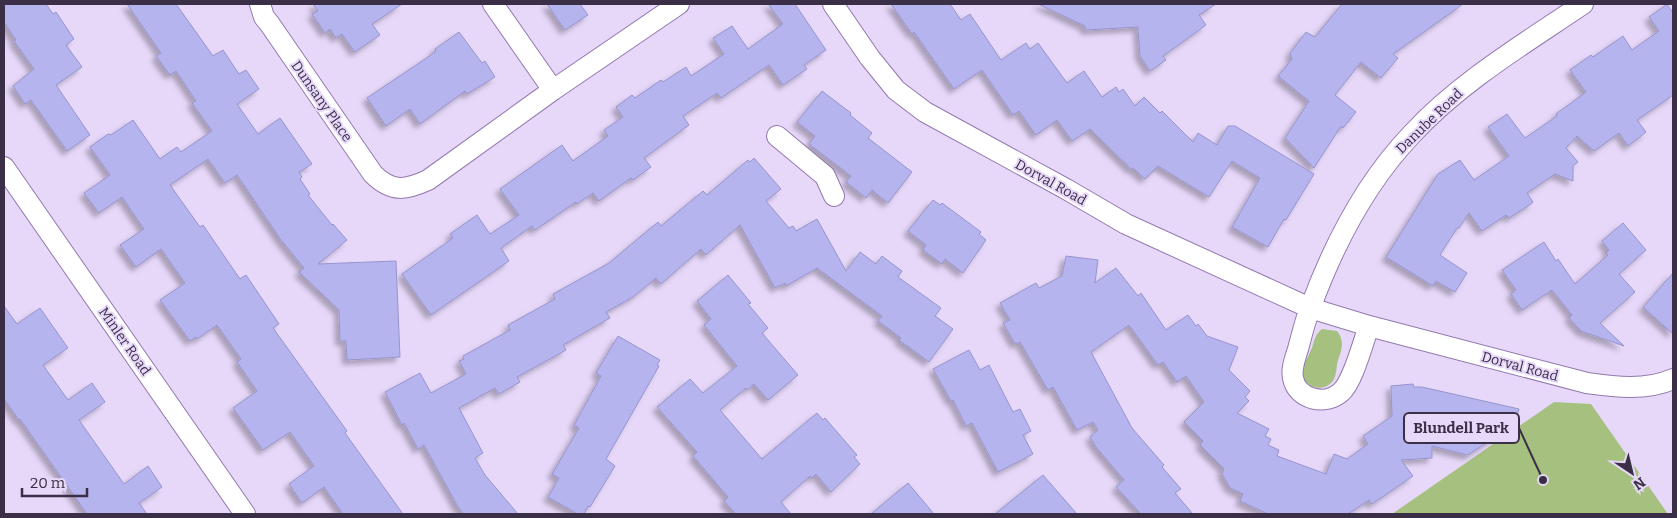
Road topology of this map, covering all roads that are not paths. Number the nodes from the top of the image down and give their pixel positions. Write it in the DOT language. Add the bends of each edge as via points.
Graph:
graph roads {
  1 [pos="260,4"];
  2 [pos="493,4"];
  3 [pos="679,4"];
  4 [pos="834,4"];
  5 [pos="1583,4"];
  6 [pos="553,90"];
  7 [pos="777,136"];
  8 [pos="4,167"];
  9 [pos="834,196"];
  10 [pos="1310,308"];
  11 [pos="1369,326"];
  12 [pos="1673,379"];
  13 [pos="245,514"];
  1 -- 6 [label="street, Dunsany Place" via="264,16 368,167 393,196 428,180"];
  2 -- 6 [label="street"];
  3 -- 6 [label="street, Dunsany Place"];
  4 -- 10 [label="street, Dorval Road" via="896,90 925,112 1126,224"];
  5 -- 10 [label="street, Danube Road" via="1470,82 1412,134 1380,172 1357,208"];
  7 -- 9 [label="street" via="825,176"];
  8 -- 13 [label="street, Minler Road"];
  10 -- 11 [label="street, Dorval Road"];
  10 -- 11 [label="street" via="1292,369 1293,381 1301,392 1315,400 1329,399 1341,392 1349,381"];
  11 -- 12 [label="street, Dorval Road" via="1587,384 1621,388"];
}
